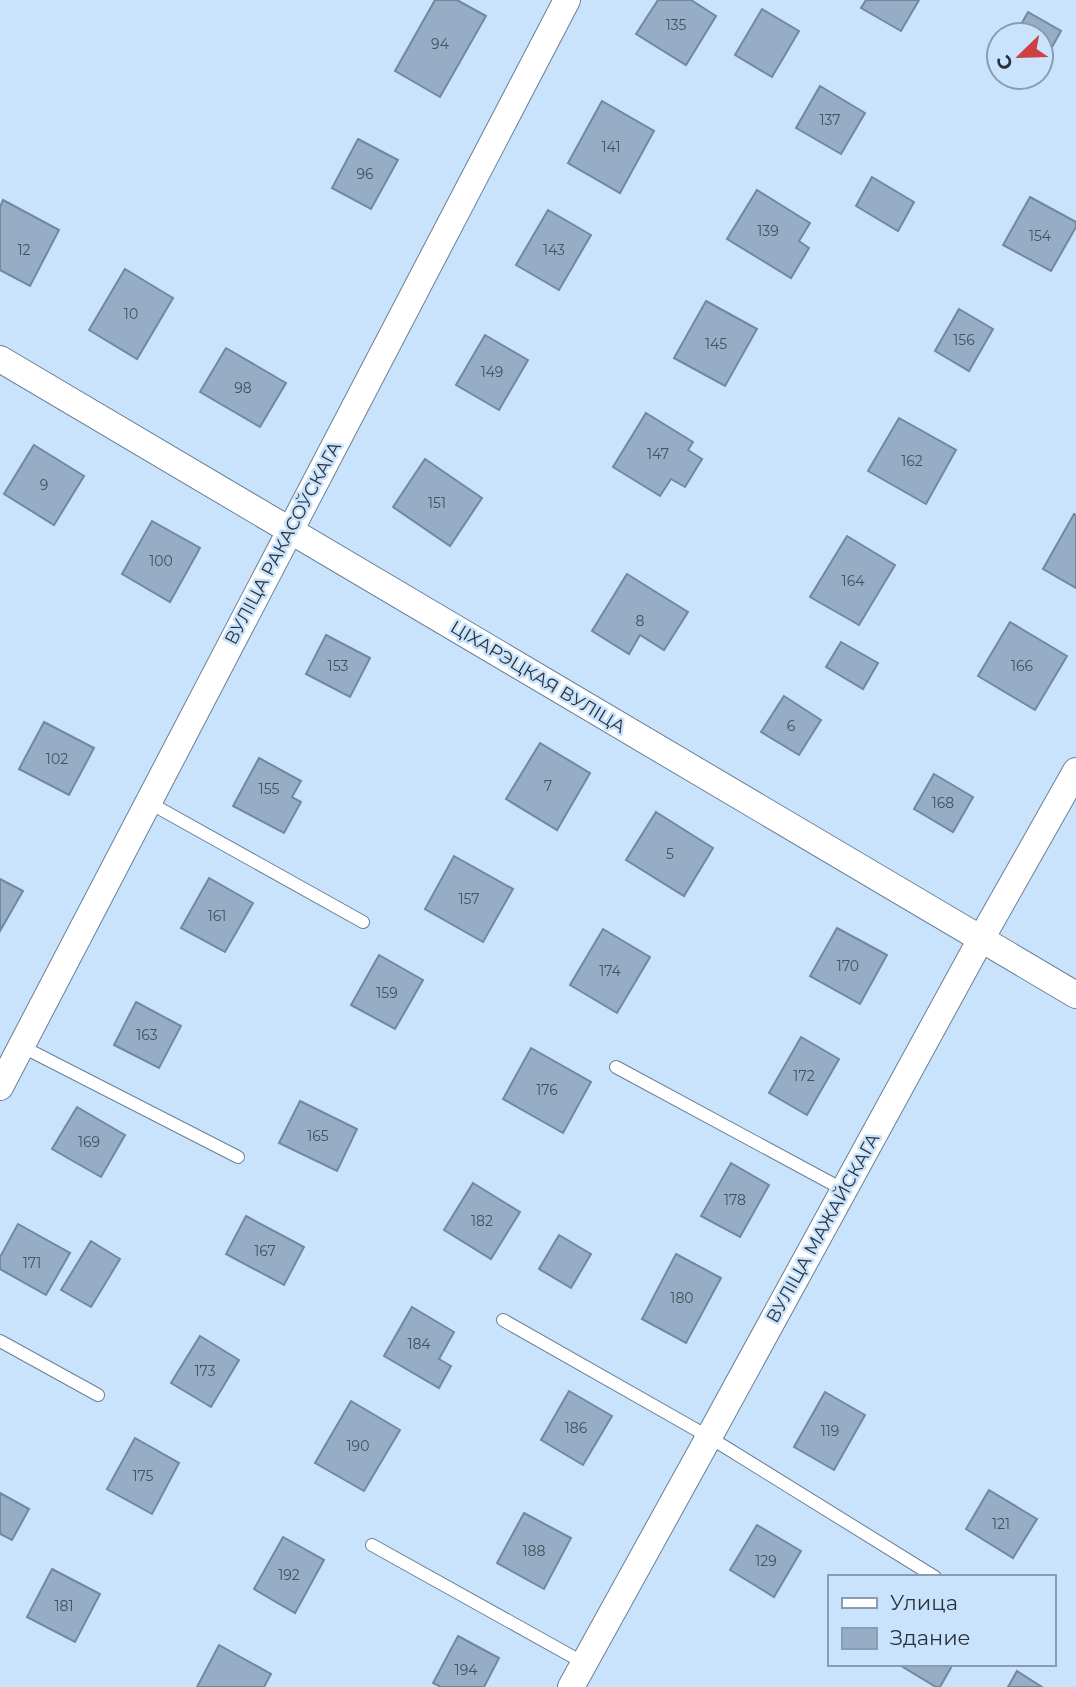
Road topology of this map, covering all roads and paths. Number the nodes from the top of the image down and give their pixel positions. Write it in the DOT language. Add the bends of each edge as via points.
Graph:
graph roads {
  1 [pos="567,0"];
  2 [pos="0,359"];
  3 [pos="290,531"];
  4 [pos="1076,771"];
  5 [pos="148,802"];
  6 [pos="363,922"];
  7 [pos="981,939"];
  8 [pos="1076,995"];
  9 [pos="21,1046"];
  10 [pos="616,1067"];
  11 [pos="0,1087"];
  12 [pos="238,1157"];
  13 [pos="844,1190"];
  14 [pos="503,1320"];
  15 [pos="0,1340"];
  16 [pos="98,1395"];
  17 [pos="709,1437"];
  18 [pos="372,1545"];
  19 [pos="932,1575"];
  20 [pos="584,1663"];
  21 [pos="571,1687"];
  1 -- 3 [label="street, ВУЛІЦА РАКАСОЎСКАГА"];
  2 -- 3 [label="street, ЦІХАРЭЦКАЯ ВУЛІЦА"];
  3 -- 5 [label="street, ВУЛІЦА РАКАСОЎСКАГА"];
  3 -- 7 [label="street, ЦІХАРЭЦКАЯ ВУЛІЦА"];
  4 -- 7 [label="street, ВУЛІЦА МАЖАЙСКАГА"];
  5 -- 6 [label="lane"];
  5 -- 9 [label="street, ВУЛІЦА РАКАСОЎСКАГА"];
  7 -- 8 [label="street, ЦІХАРЭЦКАЯ ВУЛІЦА"];
  7 -- 13 [label="street, ВУЛІЦА МАЖАЙСКАГА"];
  9 -- 11 [label="street, ВУЛІЦА РАКАСОЎСКАГА"];
  9 -- 12 [label="lane"];
  10 -- 13 [label="lane"];
  13 -- 17 [label="street, ВУЛІЦА МАЖАЙСКАГА"];
  14 -- 17 [label="lane"];
  15 -- 16 [label="lane"];
  17 -- 19 [label="lane"];
  17 -- 20 [label="street, ВУЛІЦА МАЖАЙСКАГА"];
  18 -- 20 [label="lane"];
  20 -- 21 [label="street, ВУЛІЦА МАЖАЙСКАГА"];
}
